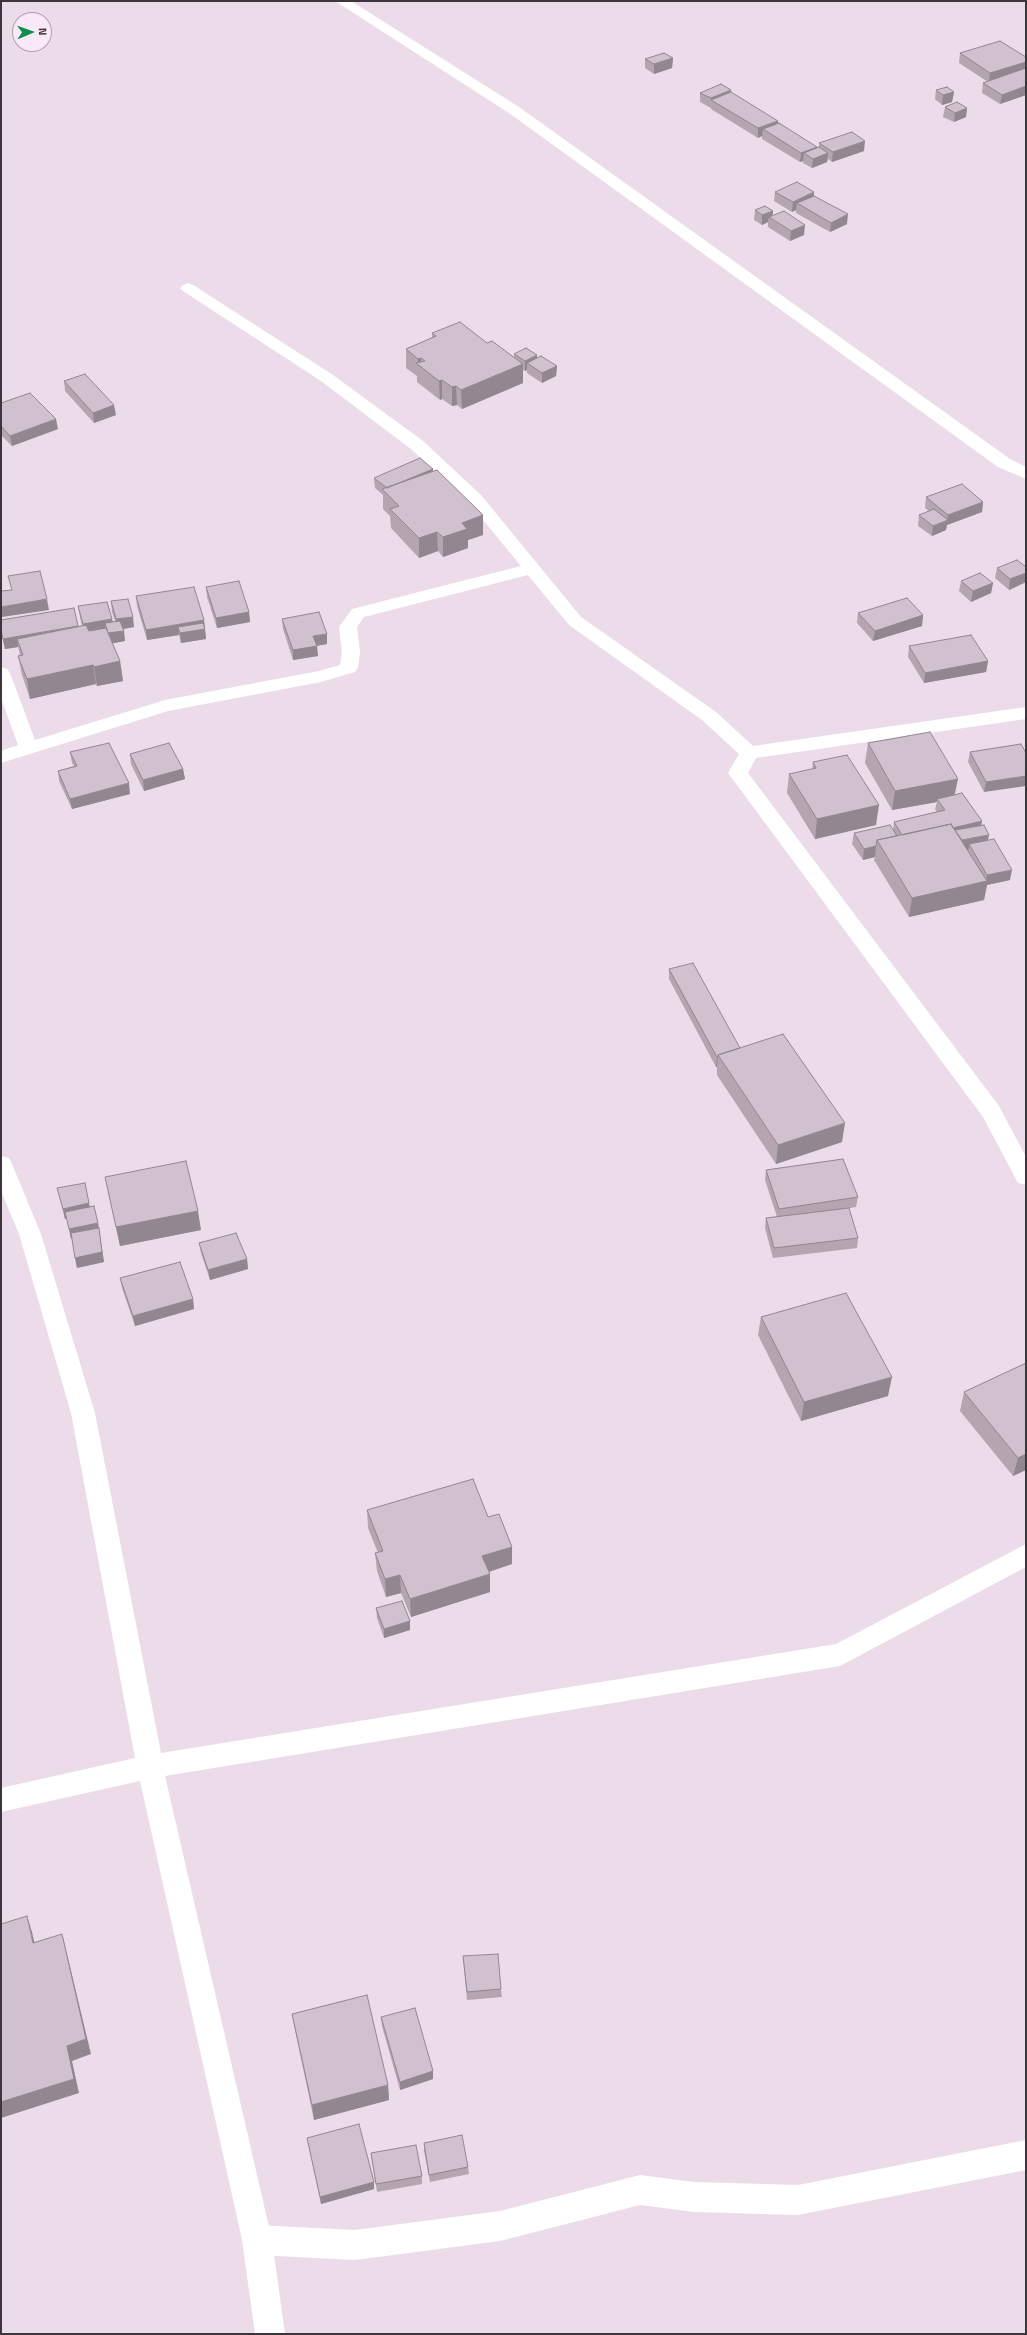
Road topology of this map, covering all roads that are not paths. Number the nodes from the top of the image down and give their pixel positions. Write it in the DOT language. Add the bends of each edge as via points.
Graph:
graph roads {
  1 [pos="342,1"];
  2 [pos="188,288"];
  3 [pos="1026,474"];
  4 [pos="532,569"];
  5 [pos="1,673"];
  6 [pos="1026,713"];
  7 [pos="29,749"];
  8 [pos="749,753"];
  9 [pos="1,758"];
  10 [pos="1,1164"];
  11 [pos="1026,1177"];
  12 [pos="1026,1555"];
  13 [pos="150,1767"];
  14 [pos="1,1800"];
  15 [pos="1026,2155"];
  16 [pos="257,2240"];
  17 [pos="270,2334"];
  1 -- 3 [label="street" via="514,110 1004,463"];
  2 -- 4 [label="street" via="327,378 417,445 475,499"];
  4 -- 7 [label="street" via="358,613 348,627 351,652 349,668 321,676 165,706"];
  4 -- 8 [label="street" via="575,621 709,716"];
  5 -- 7 [label="street"];
  6 -- 8 [label="street"];
  7 -- 9 [label="street"];
  8 -- 11 [label="street" via="738,773 991,1112"];
  10 -- 13 [label="street" via="30,1234 83,1413"];
  12 -- 13 [label="street" via="840,1655"];
  13 -- 14 [label="street"];
  13 -- 16 [label="street"];
  15 -- 16 [label="street" via="798,2200 694,2197 640,2190 485,2228 355,2244"];
  16 -- 17 [label="street"];
}
